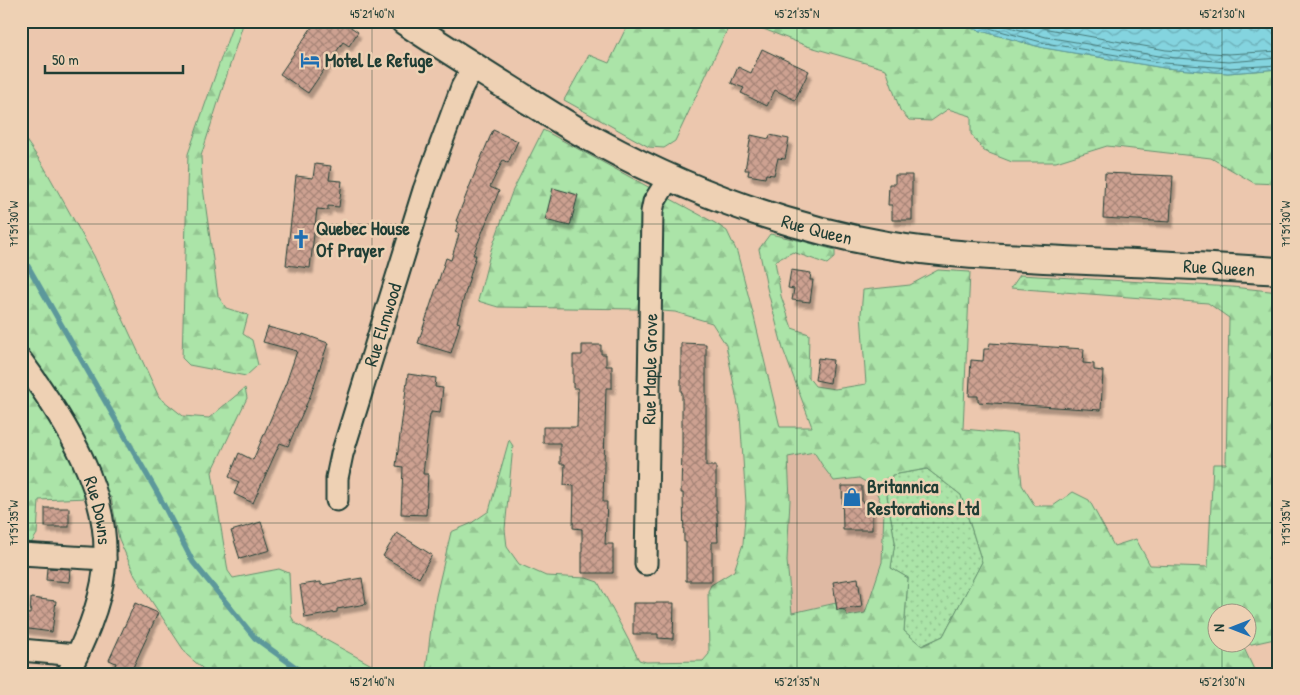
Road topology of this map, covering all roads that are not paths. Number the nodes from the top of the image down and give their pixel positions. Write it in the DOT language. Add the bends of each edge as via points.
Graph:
graph roads {
  1 [pos="404,21"];
  2 [pos="473,67"];
  3 [pos="669,178"];
  4 [pos="1279,271"];
  5 [pos="21,360"];
  6 [pos="337,500"];
  7 [pos="21,554"];
  8 [pos="105,559"];
  9 [pos="646,564"];
  10 [pos="21,650"];
  11 [pos="77,655"];
  12 [pos="68,674"];
  1 -- 2 [label="main road, Rue Queen"];
  2 -- 3 [label="main road, Rue Queen" via="598,143"];
  2 -- 6 [label="street, Rue Elmwood" via="462,87 424,190 342,454"];
  3 -- 4 [label="main road, Rue Queen" via="800,226 889,245 952,253"];
  3 -- 9 [label="street, Rue Maple Grove" via="654,202 652,212"];
  5 -- 8 [label="street, Rue Downs" via="71,435 91,479 104,527"];
  7 -- 8 [label="street"];
  8 -- 11 [label="street, Rue Downs" via="101,593"];
  10 -- 11 [label="street"];
  11 -- 12 [label="street, Rue Downs"];
}
